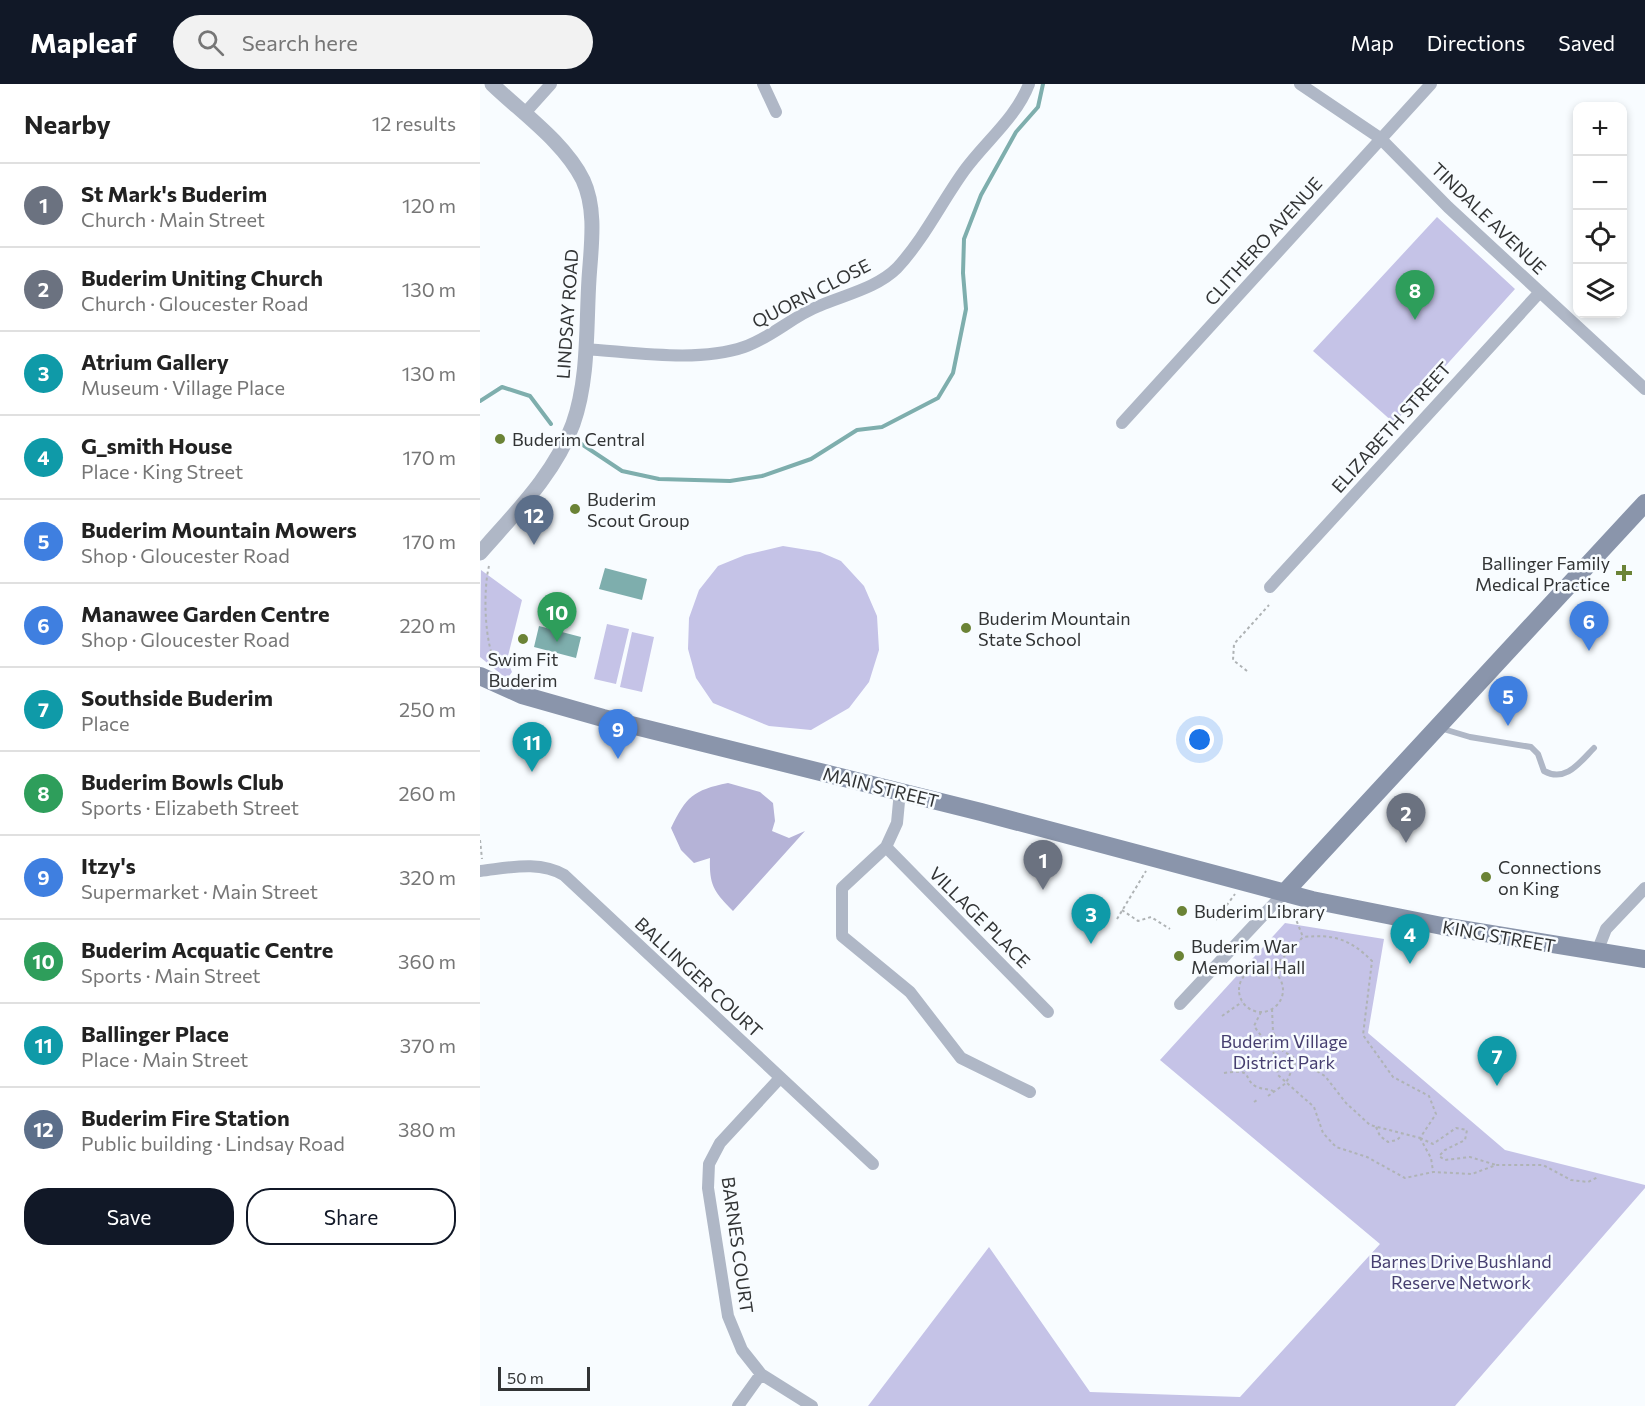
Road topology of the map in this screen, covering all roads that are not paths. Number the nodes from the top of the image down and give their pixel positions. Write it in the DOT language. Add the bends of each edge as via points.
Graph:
graph roads {
  1 [pos="492,84"];
  2 [pos="551,84"];
  3 [pos="763,84"];
  4 [pos="1029,84"];
  5 [pos="1300,84"];
  6 [pos="1431,84"];
  7 [pos="776,112"];
  8 [pos="524,114"];
  9 [pos="1380,138"];
  10 [pos="1540,292"];
  11 [pos="585,349"];
  12 [pos="1645,389"];
  13 [pos="1122,423"];
  14 [pos="1645,503"];
  15 [pos="484,560"];
  16 [pos="1270,587"];
  17 [pos="480,676"];
  18 [pos="1437,727"];
  19 [pos="1593,748"];
  20 [pos="900,791"];
  21 [pos="886,847"];
  22 [pos="481,865"];
  23 [pos="1645,888"];
  24 [pos="1285,892"];
  25 [pos="1597,952"];
  26 [pos="1645,960"];
  27 [pos="1180,1004"];
  28 [pos="1048,1012"];
  29 [pos="780,1078"];
  30 [pos="1030,1092"];
  31 [pos="873,1164"];
  32 [pos="760,1374"];
  33 [pos="738,1406"];
  34 [pos="812,1406"];
  1 -- 8 [label="street, LINDSAY ROAD"];
  2 -- 8 [label="street"];
  3 -- 7 [label="street"];
  4 -- 11 [label="street, QUORN CLOSE" via="1013,114 982,145 917,243 895,270 882,279 816,307 745,347 723,353"];
  5 -- 9 [label="street, TINDALE AVENUE"];
  6 -- 9 [label="street, CLITHERO AVENUE"];
  8 -- 11 [label="street, LINDSAY ROAD" via="570,160 588,191 591,233"];
  9 -- 10 [label="street, TINDALE AVENUE"];
  9 -- 13 [label="street, CLITHERO AVENUE"];
  10 -- 12 [label="street, TINDALE AVENUE"];
  10 -- 16 [label="street, ELIZABETH STREET"];
  11 -- 15 [label="street, LINDSAY ROAD" via="578,409 557,457"];
  14 -- 18 [label="main road"];
  17 -- 20 [label="main road, MAIN STREET" via="522,695 603,718"];
  18 -- 19 [label="lane" via="1531,747 1544,771 1553,775 1569,772"];
  18 -- 24 [label="main road"];
  20 -- 21 [label="street" via="897,823"];
  20 -- 24 [label="main road, MAIN STREET"];
  21 -- 28 [label="street, VILLAGE PLACE"];
  21 -- 30 [label="street" via="842,888 842,936 910,992 961,1058"];
  22 -- 29 [label="street, BALLINGER COURT" via="551,867 564,875"];
  23 -- 25 [label="street" via="1606,929"];
  24 -- 25 [label="main road, KING STREET" via="1442,926"];
  24 -- 27 [label="street"];
  25 -- 26 [label="main road, KING STREET"];
  29 -- 31 [label="street, BALLINGER COURT"];
  29 -- 32 [label="street, BARNES COURT" via="720,1143 709,1164 708,1188 728,1316 742,1350"];
  32 -- 33 [label="street"];
  32 -- 34 [label="street, BARNES COURT"];
}
